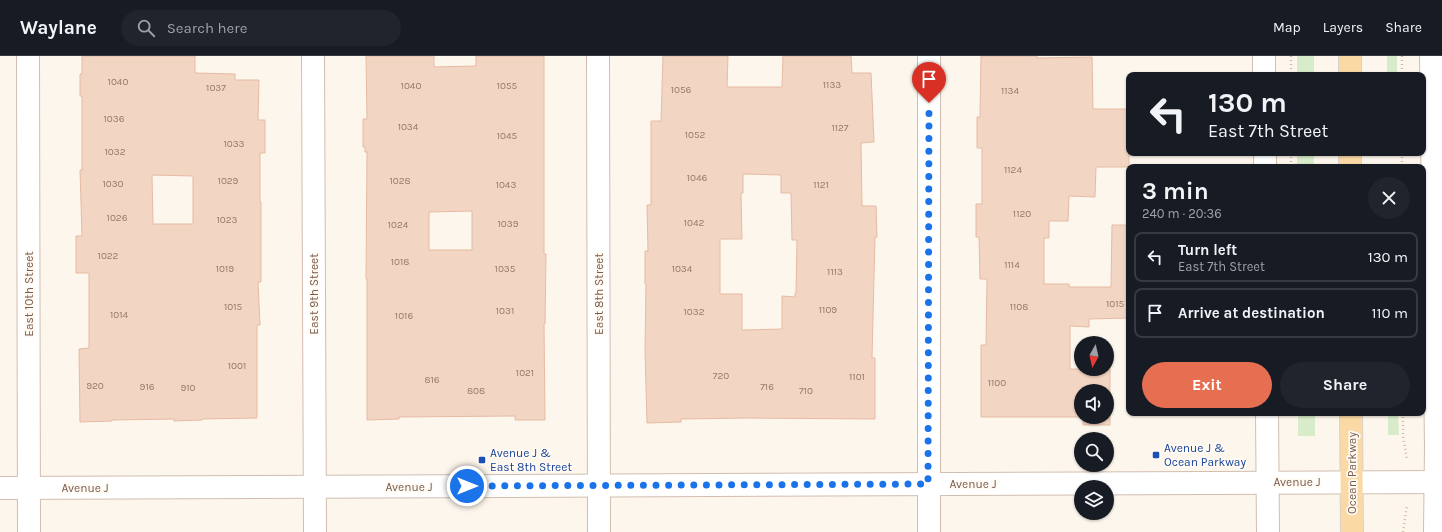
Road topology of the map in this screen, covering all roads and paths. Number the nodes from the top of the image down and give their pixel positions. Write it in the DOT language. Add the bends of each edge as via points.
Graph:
graph roads {
  1 [pos="28,56"];
  2 [pos="313,56"];
  3 [pos="598,56"];
  4 [pos="929,56"];
  5 [pos="1264,56"];
  6 [pos="1291,56"];
  7 [pos="1350,56"];
  8 [pos="1402,56"];
  9 [pos="1431,56"];
  10 [pos="1264,72"];
  11 [pos="1291,72"];
  12 [pos="1350,72"];
  13 [pos="1402,72"];
  14 [pos="1267,416"];
  15 [pos="1351,416"];
  16 [pos="1403,416"];
  17 [pos="1407,458"];
  18 [pos="1352,482"];
  19 [pos="1438,482"];
  20 [pos="1268,483"];
  21 [pos="928,484"];
  22 [pos="599,486"];
  23 [pos="315,487"];
  24 [pos="0,488"];
  25 [pos="29,488"];
  26 [pos="1407,508"];
  27 [pos="29,532"];
  28 [pos="315,532"];
  29 [pos="600,532"];
  30 [pos="929,532"];
  31 [pos="1268,532"];
  32 [pos="1352,532"];
  33 [pos="1403,532"];
  34 [pos="1434,532"];
  1 -- 25 [label="street, East 10th Street"];
  2 -- 23 [label="street, East 9th Street"];
  3 -- 22 [label="street, East 8th Street"];
  4 -- 21 [label="street"];
  5 -- 10 [label="street"];
  6 -- 11 [label="path"];
  7 -- 12 [label="main road"];
  8 -- 13 [label="path"];
  9 -- 19 [label="street"];
  14 -- 20 [label="street"];
  15 -- 18 [label="main road, Ocean Parkway"];
  16 -- 17 [label="path"];
  18 -- 19 [label="street, Avenue J"];
  18 -- 20 [label="street, Avenue J"];
  18 -- 32 [label="main road, Ocean Parkway"];
  19 -- 34 [label="street"];
  20 -- 21 [label="street, Avenue J"];
  20 -- 31 [label="street"];
  21 -- 22 [label="street, Avenue J"];
  21 -- 30 [label="street"];
  22 -- 23 [label="street, Avenue J"];
  22 -- 29 [label="street, East 8th Street"];
  23 -- 25 [label="street, Avenue J"];
  23 -- 28 [label="street, East 9th Street"];
  24 -- 25 [label="street, Avenue J"];
  25 -- 27 [label="street, East 10th Street"];
  26 -- 33 [label="path"];
}
